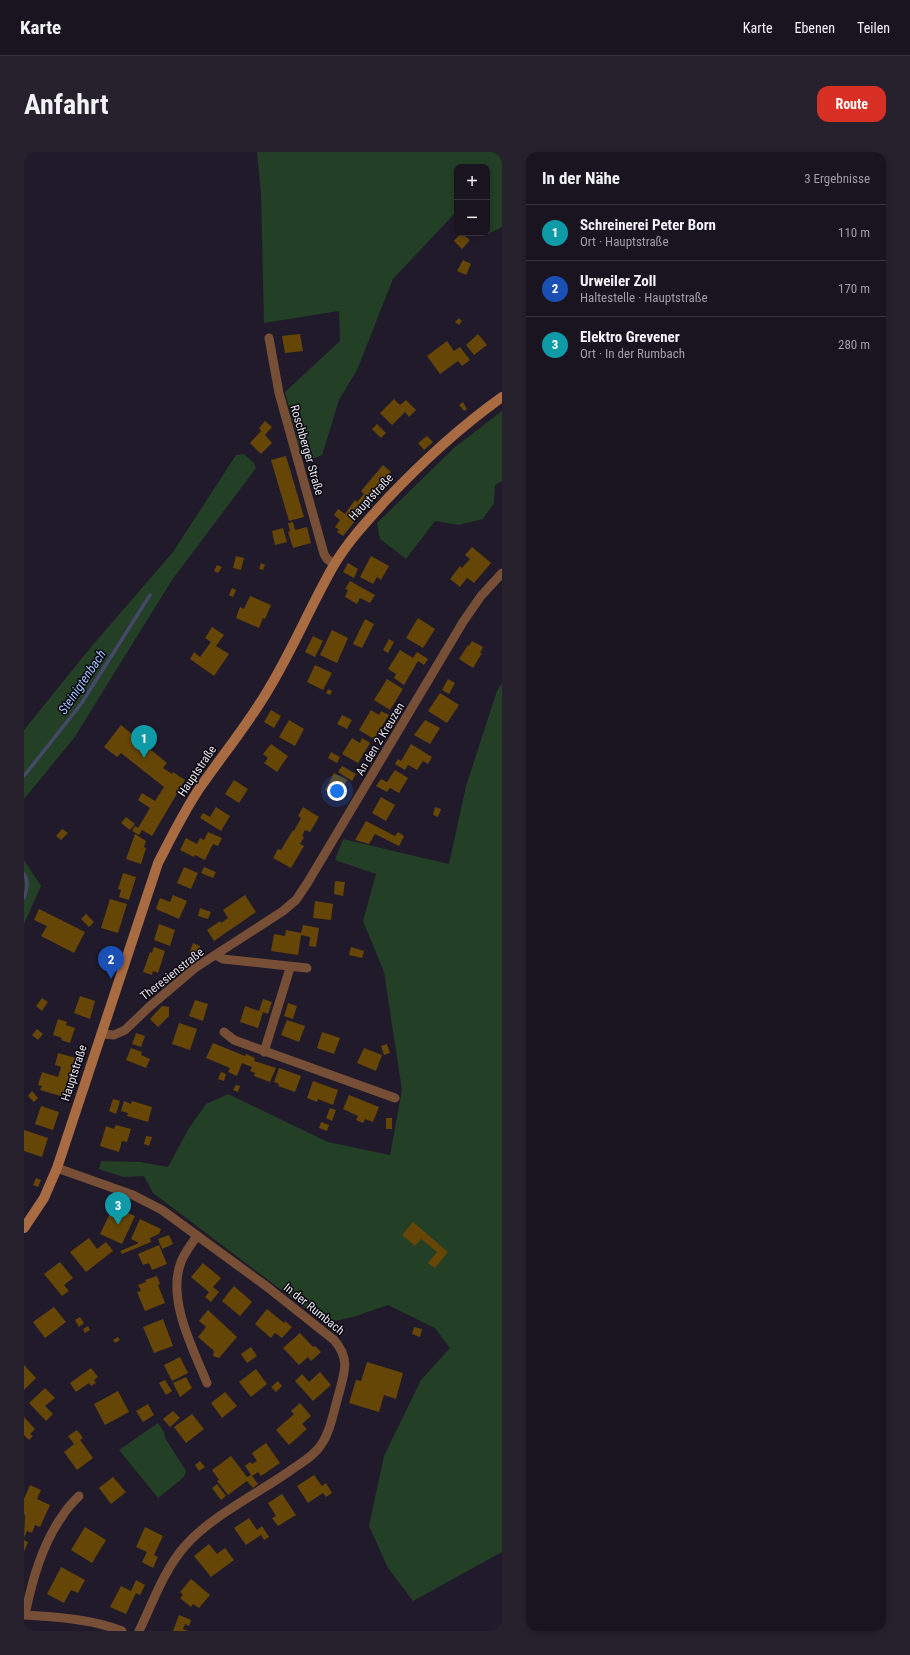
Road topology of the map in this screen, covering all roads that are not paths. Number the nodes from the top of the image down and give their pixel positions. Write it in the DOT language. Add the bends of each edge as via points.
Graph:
graph roads {
  1 [pos="269,338"];
  2 [pos="502,397"];
  3 [pos="334,564"];
  4 [pos="502,573"];
  5 [pos="216,955"];
  6 [pos="290,968"];
  7 [pos="307,968"];
  8 [pos="224,1032"];
  9 [pos="101,1034"];
  10 [pos="264,1052"];
  11 [pos="395,1098"];
  12 [pos="57,1168"];
  13 [pos="24,1228"];
  14 [pos="197,1236"];
  15 [pos="207,1383"];
  16 [pos="79,1496"];
  17 [pos="24,1615"];
  18 [pos="122,1631"];
  19 [pos="139,1631"];
  1 -- 3 [label="street, Roschberger Straße" via="279,393 322,546 327,559"];
  2 -- 3 [label="main road, Hauptstraße" via="447,440 411,473 358,530"];
  3 -- 9 [label="main road, Hauptstraße" via="280,670 199,789 158,863"];
  4 -- 5 [label="street, An den 2 Kreuzen" via="481,596 463,622 296,900"];
  5 -- 6 [label="street, Theresienstraße" via="223,959"];
  5 -- 9 [label="street, Theresienstraße" via="180,980 126,1030 114,1035"];
  6 -- 7 [label="street, Theresienstraße"];
  6 -- 10 [label="street"];
  8 -- 10 [label="street" via="234,1040"];
  9 -- 12 [label="main road, Hauptstraße"];
  10 -- 11 [label="street"];
  12 -- 13 [label="main road, Hauptstraße" via="44,1198"];
  12 -- 14 [label="street, In der Rumbach" via="133,1195 162,1210"];
  14 -- 15 [label="street" via="180,1264 177,1297 186,1330"];
  14 -- 19 [label="street, In der Rumbach" via="334,1340 341,1347 346,1366 326,1436 320,1446 312,1455 270,1485 215,1520 185,1546 164,1577"];
  16 -- 17 [label="street" via="63,1515 47,1543"];
  17 -- 18 [label="street" via="94,1622"];
}
